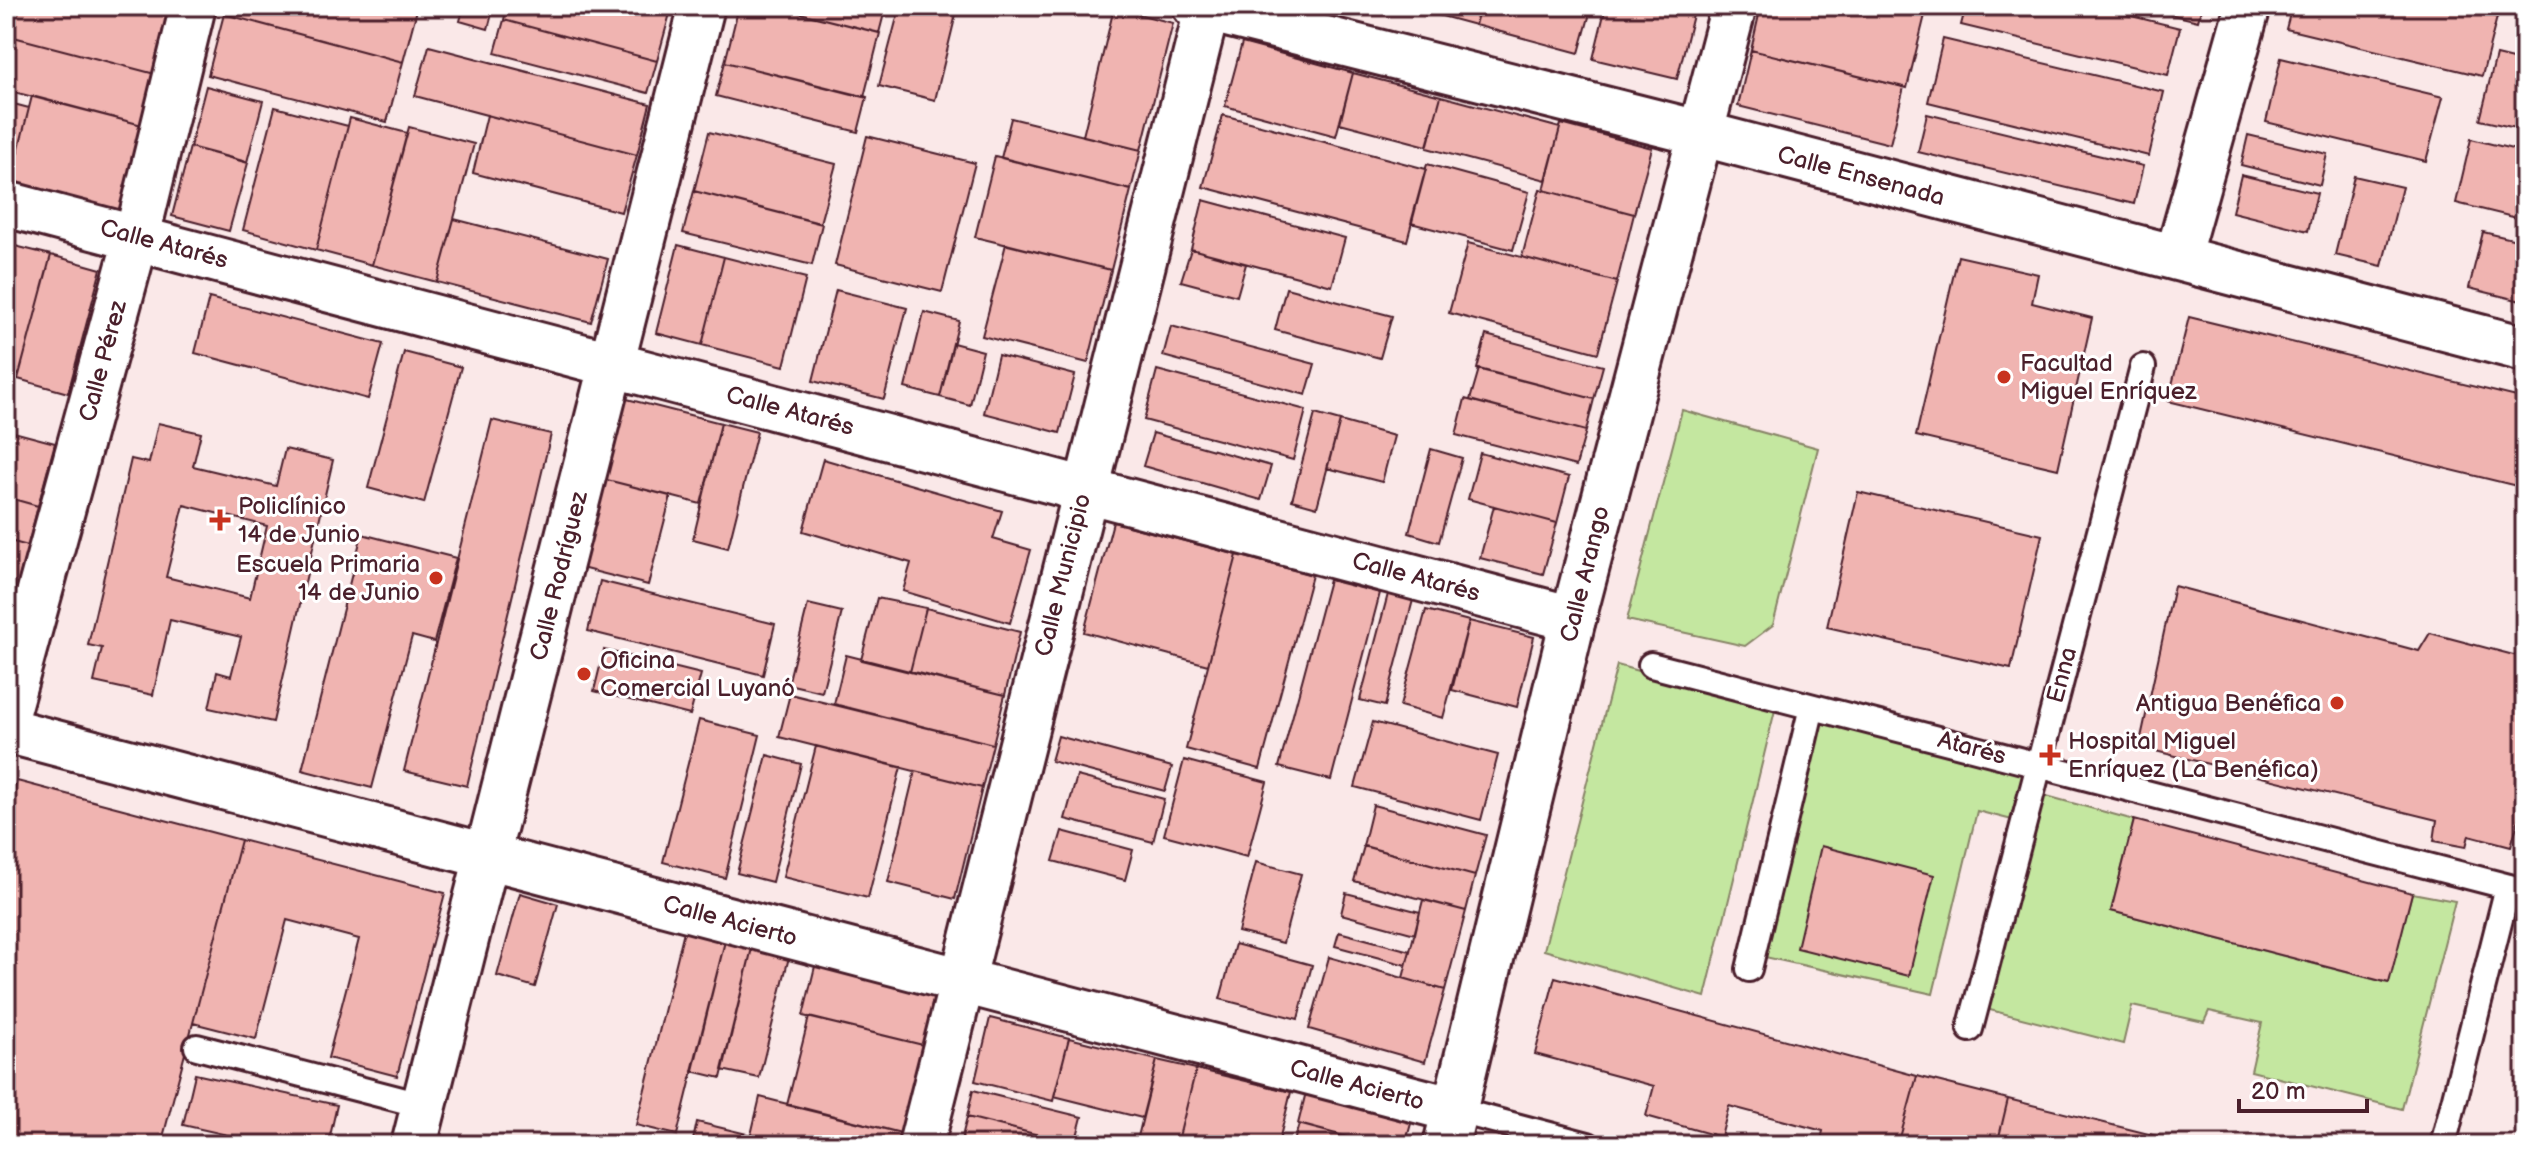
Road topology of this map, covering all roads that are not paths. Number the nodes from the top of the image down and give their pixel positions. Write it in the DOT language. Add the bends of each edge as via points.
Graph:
graph roads {
  1 [pos="193,6"];
  2 [pos="702,6"];
  3 [pos="1734,6"];
  4 [pos="2248,6"];
  5 [pos="1204,7"];
  6 [pos="1699,133"];
  7 [pos="6,204"];
  8 [pos="137,236"];
  9 [pos="2177,258"];
  10 [pos="2525,349"];
  11 [pos="612,363"];
  12 [pos="2143,367"];
  13 [pos="1084,490"];
  14 [pos="1573,619"];
  15 [pos="1651,665"];
  16 [pos="1812,707"];
  17 [pos="6,715"];
  18 [pos="6,730"];
  19 [pos="2038,766"];
  20 [pos="489,858"];
  21 [pos="2516,889"];
  22 [pos="1749,969"];
  23 [pos="960,982"];
  24 [pos="1970,1029"];
  25 [pos="197,1047"];
  26 [pos="420,1125"];
  27 [pos="1450,1128"];
  28 [pos="921,1145"];
  29 [pos="1588,1145"];
  30 [pos="2443,1145"];
  1 -- 8 [label="street, Calle Pérez"];
  2 -- 11 [label="street, Calle Rodríguez"];
  3 -- 6 [label="street, Calle Arango"];
  4 -- 9 [label="street"];
  5 -- 6 [label="street, Calle Ensenada"];
  5 -- 13 [label="street, Calle Municipio"];
  6 -- 9 [label="street, Calle Ensenada"];
  6 -- 14 [label="street, Calle Arango"];
  7 -- 8 [label="street, Calle Atarés"];
  8 -- 11 [label="street, Calle Atarés"];
  8 -- 17 [label="street, Calle Pérez"];
  9 -- 10 [label="street, Calle Ensenada"];
  11 -- 13 [label="street, Calle Atarés"];
  11 -- 20 [label="street, Calle Rodríguez"];
  12 -- 19 [label="lane, Enna"];
  13 -- 14 [label="street, Calle Atarés"];
  13 -- 23 [label="street, Calle Municipio"];
  14 -- 27 [label="street, Calle Arango"];
  15 -- 16 [label="lane, Atarés"];
  16 -- 19 [label="lane, Atarés"];
  16 -- 22 [label="lane"];
  18 -- 20 [label="street, Calle Acierto"];
  19 -- 21 [label="lane, Atarés"];
  19 -- 24 [label="lane, Enna"];
  20 -- 23 [label="street, Calle Acierto"];
  20 -- 26 [label="street, Calle Rodríguez"];
  21 -- 30 [label="lane"];
  23 -- 27 [label="street, Calle Acierto"];
  23 -- 28 [label="street, Calle Municipio"];
  25 -- 26 [label="lane"];
  27 -- 29 [label="lane"];
}
